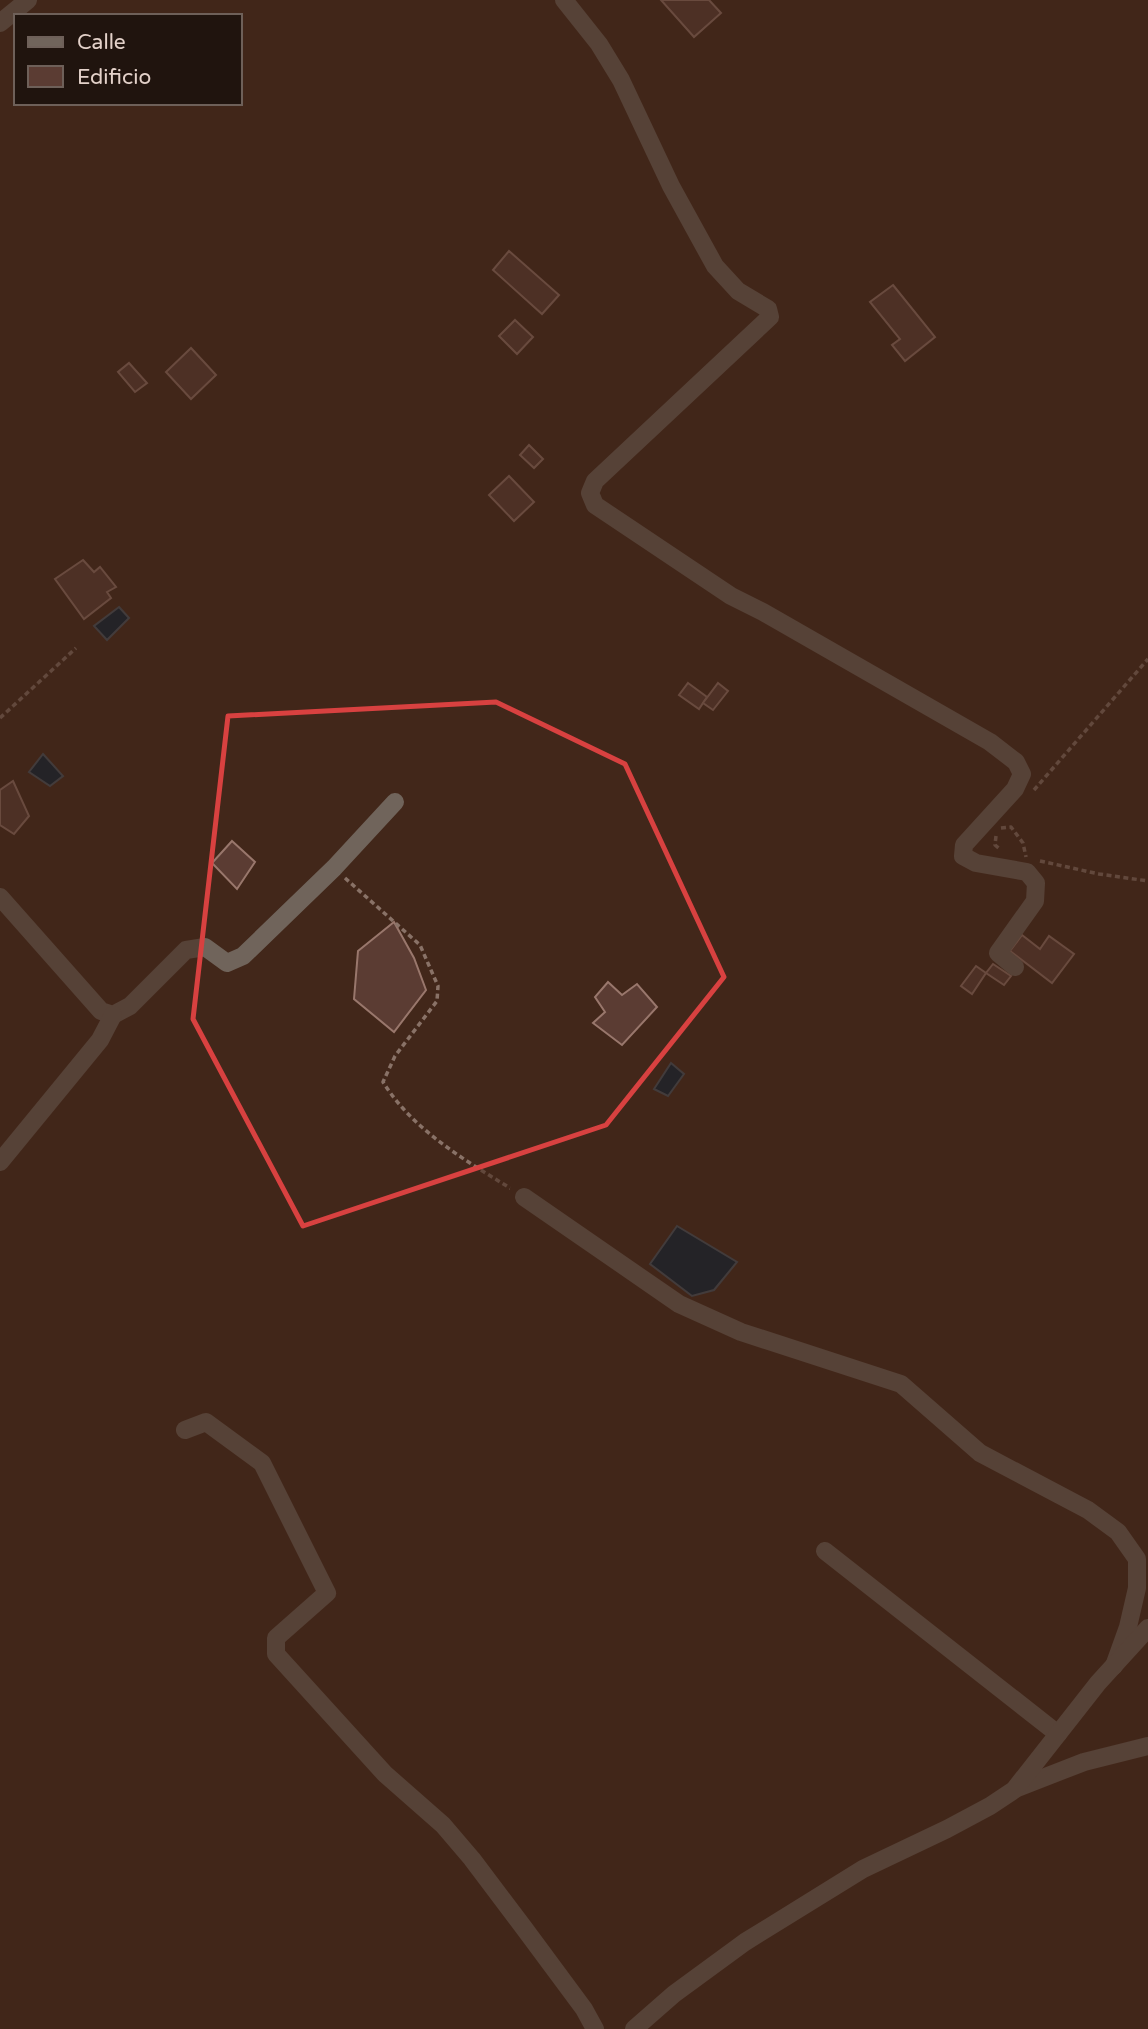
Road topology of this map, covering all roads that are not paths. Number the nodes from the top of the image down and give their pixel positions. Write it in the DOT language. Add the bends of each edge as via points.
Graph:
graph roads {
  1 [pos="28,0"];
  2 [pos="564,0"];
  3 [pos="0,23"];
  4 [pos="394,802"];
  5 [pos="0,897"];
  6 [pos="1015,967"];
  7 [pos="113,1015"];
  8 [pos="0,1162"];
  9 [pos="524,1197"];
  10 [pos="185,1430"];
  11 [pos="825,1550"];
  12 [pos="1148,1628"];
  13 [pos="1114,1666"];
  14 [pos="1058,1734"];
  15 [pos="1148,1746"];
  16 [pos="1014,1790"];
  17 [pos="595,2029"];
  18 [pos="634,2029"];
  1 -- 3 [label="street"];
  2 -- 6 [label="street" via="621,80 715,266 738,291 768,309 770,317 595,481 590,493 595,505 732,596 1016,762 1022,775 1015,789 964,845 963,856 976,863 1031,864 1035,901 998,953"];
  4 -- 7 [label="street" via="243,956 227,962 205,947 186,950 130,1006"];
  5 -- 7 [label="street" via="101,1011"];
  7 -- 8 [label="street" via="100,1040"];
  9 -- 13 [label="street" via="679,1304 741,1332 901,1384 980,1452 1088,1510 1118,1532 1137,1559 1137,1588"];
  10 -- 17 [label="street" via="206,1422 262,1464 327,1593 276,1638 276,1654 385,1774 443,1825 472,1859"];
  11 -- 14 [label="street"];
  12 -- 13 [label="street"];
  13 -- 14 [label="street"];
  14 -- 16 [label="street"];
  15 -- 16 [label="street" via="1084,1762"];
  16 -- 18 [label="street" via="990,1807 863,1868 745,1942"];
}
